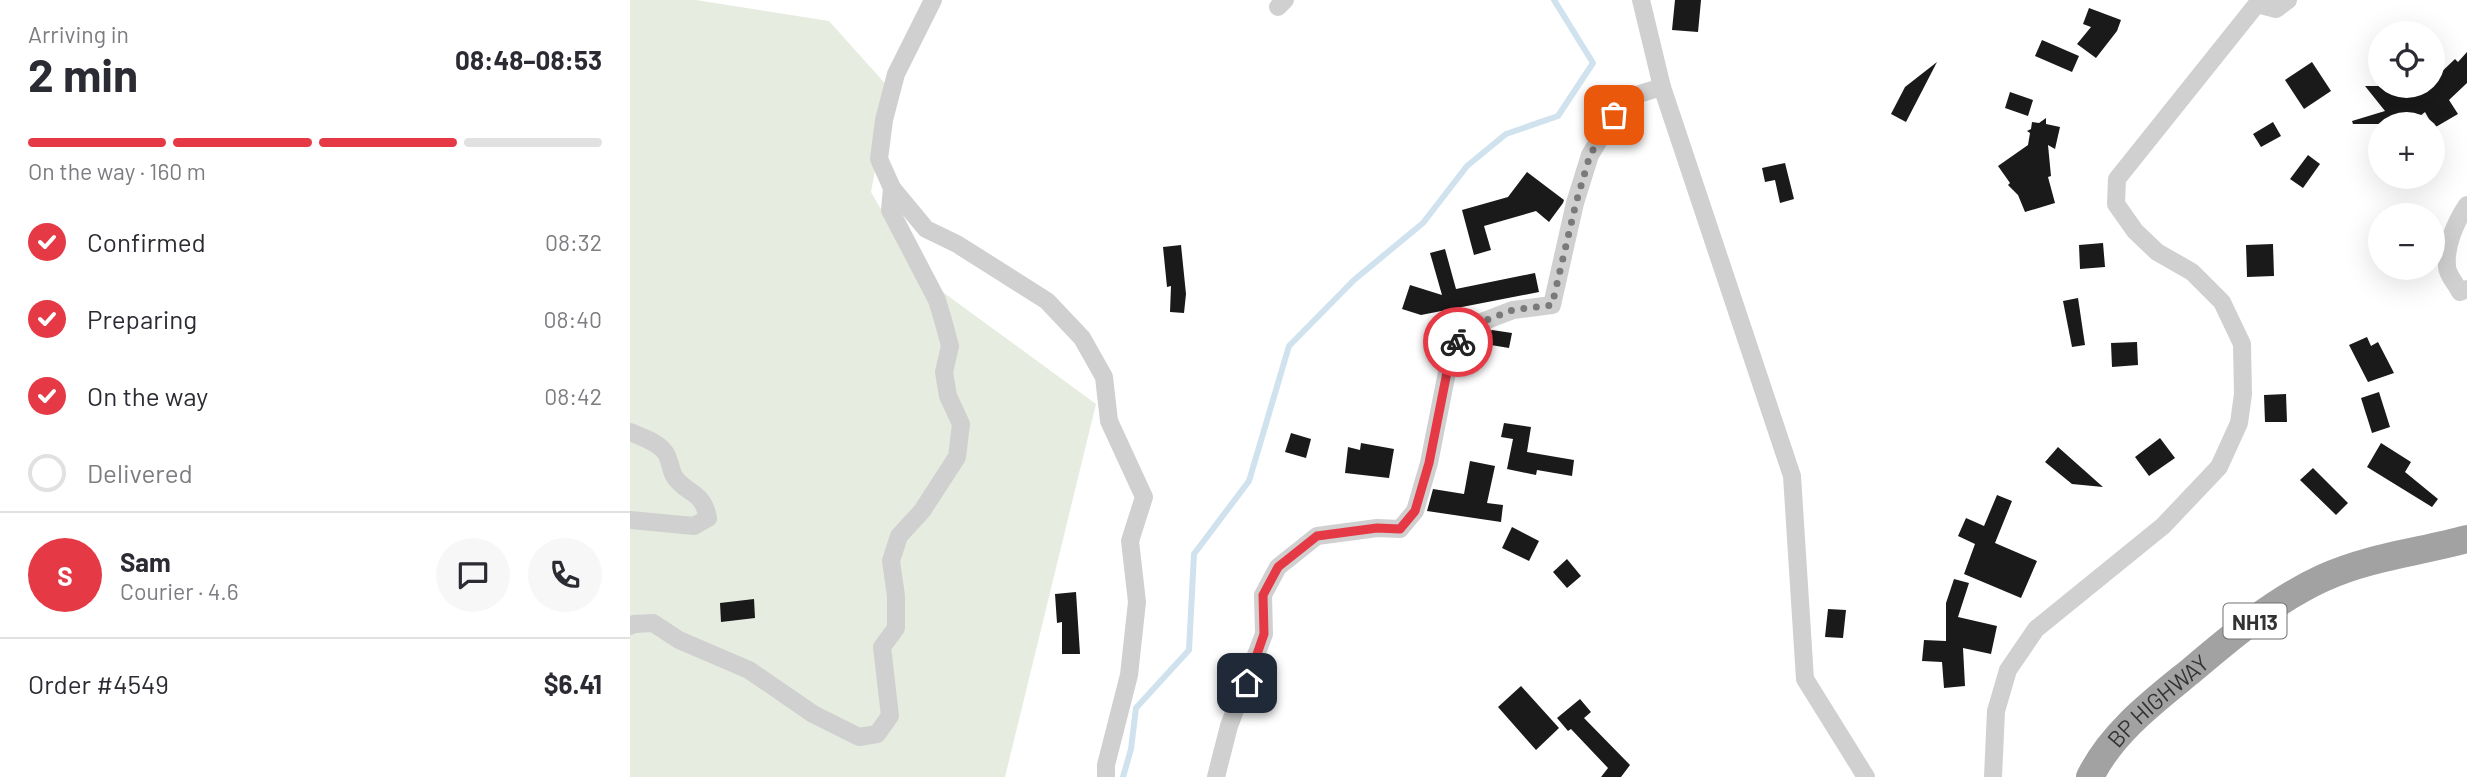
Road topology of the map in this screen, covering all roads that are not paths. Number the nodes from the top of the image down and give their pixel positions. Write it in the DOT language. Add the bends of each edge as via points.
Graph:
graph roads {
  1 [pos="933,0"];
  2 [pos="1641,0"];
  3 [pos="2288,0"];
  4 [pos="2256,2"];
  5 [pos="1662,87"];
  6 [pos="892,188"];
  7 [pos="2467,205"];
  8 [pos="2467,289"];
  9 [pos="630,432"];
  10 [pos="630,520"];
  11 [pos="2467,538"];
  12 [pos="630,626"];
  13 [pos="1106,777"];
  14 [pos="1216,777"];
  15 [pos="1866,777"];
  16 [pos="1993,777"];
  17 [pos="2090,777"];
  1 -- 6 [label="street" via="896,74 884,120 879,159"];
  2 -- 5 [label="street"];
  3 -- 4 [label="street" via="2276,9"];
  4 -- 16 [label="street" via="2117,178 2116,204 2134,231 2157,252 2192,272 2222,302 2242,344 2239,423 2219,467 2172,516 2036,629 2008,670 1996,711"];
  5 -- 14 [label="street" via="1639,94 1614,115 1590,155 1552,305 1513,310 1479,323 1452,347 1415,511 1400,529 1317,536 1278,567 1263,595 1264,634 1229,726"];
  5 -- 15 [label="street" via="1792,475 1805,679"];
  6 -- 12 [label="street" via="891,210 943,320 950,346 944,372 948,396 961,424 957,457 922,511 899,536 891,561 896,628 882,647 890,716 877,734 859,737 813,714 749,670 679,640 653,623"];
  6 -- 13 [label="street" via="926,229 1047,301 1082,338 1104,377 1109,421 1144,497 1130,541 1137,602 1129,675"];
  7 -- 8 [label="street" via="2451,239 2446,267 2459,292"];
  9 -- 10 [label="street" via="665,451 675,478 695,493 708,518 694,526"];
  11 -- 17 [label="highway, BP HIGHWAY / NH13" via="2360,565 2323,578 2283,601 2227,640 2122,730"];
}
